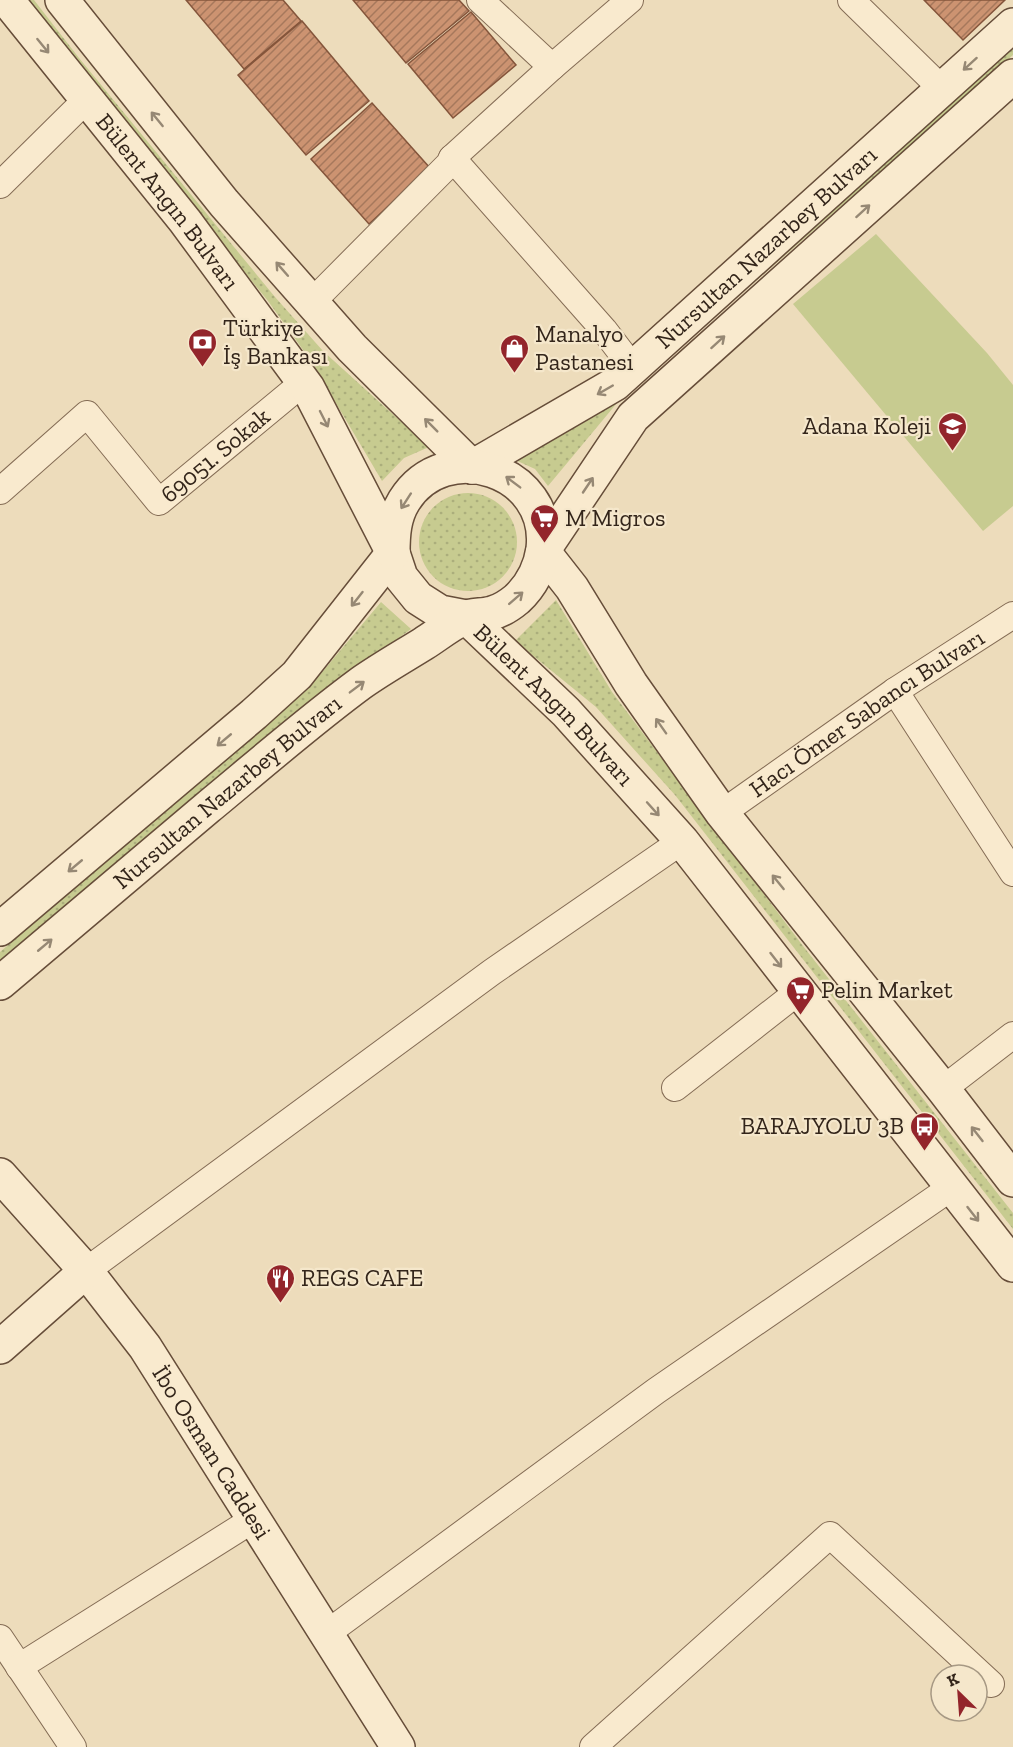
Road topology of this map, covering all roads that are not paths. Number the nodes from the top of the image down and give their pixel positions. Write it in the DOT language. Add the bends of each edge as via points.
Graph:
graph roads {
  1 [pos="7,0"];
  2 [pos="62,0"];
  3 [pos="480,0"];
  4 [pos="630,0"];
  5 [pos="851,0"];
  6 [pos="1013,25"];
  7 [pos="552,67"];
  8 [pos="1013,76"];
  9 [pos="942,89"];
  10 [pos="87,100"];
  11 [pos="452,158"];
  12 [pos="0,185"];
  13 [pos="312,302"];
  14 [pos="633,368"];
  15 [pos="304,382"];
  16 [pos="472,466"];
  17 [pos="0,491"];
  18 [pos="543,551"];
  19 [pos="393,553"];
  20 [pos="1013,615"];
  21 [pos="466,617"];
  22 [pos="895,691"];
  23 [pos="722,813"];
  24 [pos="682,841"];
  25 [pos="1013,873"];
  26 [pos="0,929"];
  27 [pos="0,983"];
  28 [pos="800,991"];
  29 [pos="1013,1035"];
  30 [pos="675,1088"];
  31 [pos="943,1089"];
  32 [pos="0,1175"];
  33 [pos="1013,1180"];
  34 [pos="952,1187"];
  35 [pos="1013,1265"];
  36 [pos="86,1271"];
  37 [pos="0,1347"];
  38 [pos="254,1519"];
  39 [pos="326,1634"];
  40 [pos="0,1638"];
  41 [pos="19,1667"];
  42 [pos="991,1684"];
  43 [pos="68,1745"];
  44 [pos="398,1747"];
  45 [pos="593,1747"];
  1 -- 10 [label="main road, Bülent Angın Bulvarı, one-way"];
  13 -- 2 [label="main road, Bülent Angın Bulvarı, one-way" via="224,202"];
  3 -- 7 [label="street"];
  4 -- 7 [label="street"];
  5 -- 9 [label="street"];
  6 -- 9 [label="main road, Nursultan Nazarbey Bulvarı, one-way"];
  7 -- 11 [label="street"];
  18 -- 8 [label="main road, Nursultan Nazarbey Bulvarı, one-way" via="633,417"];
  9 -- 14 [label="main road, Nursultan Nazarbey Bulvarı"];
  10 -- 12 [label="street"];
  10 -- 15 [label="main road, Bülent Angın Bulvarı" via="185,221"];
  11 -- 13 [label="street"];
  11 -- 14 [label="street"];
  16 -- 13 [label="main road, Bülent Angın Bulvarı, one-way" via="352,348"];
  14 -- 16 [label="main road, Nursultan Nazarbey Bulvarı, one-way" via="615,384"];
  15 -- 17 [label="street, 69051. Sokak" via="159,502 87,414"];
  15 -- 19 [label="main road, Bülent Angın Bulvarı, one-way"];
  18 -- 16 [label="main road, Bülent Angın Bulvarı, one-way" via="539,515 528,494 510,478 489,468"];
  16 -- 19 [label="main road, one-way" via="441,470 421,482 403,502 394,527"];
  21 -- 18 [label="main road, one-way" via="492,614 515,601 531,583"];
  23 -- 18 [label="main road, one-way" via="631,684 572,588"];
  19 -- 21 [label="main road, Bülent Angın Bulvarı" via="401,578 418,598 440,612"];
  19 -- 26 [label="main road, Nursultan Nazarbey Bulvarı, one-way" via="297,675"];
  20 -- 22 [label="street, Hacı Ömer Sabancı Bulvarı"];
  21 -- 24 [label="main road, Bülent Angın Bulvarı, one-way" via="566,712"];
  27 -- 21 [label="main road, Nursultan Nazarbey Bulvarı, one-way" via="296,733 362,682"];
  22 -- 23 [label="street, Hacı Ömer Sabancı Bulvarı"];
  22 -- 25 [label="street"];
  31 -- 23 [label="main road, one-way"];
  24 -- 28 [label="main road, Bülent Angın Bulvarı, one-way"];
  24 -- 36 [label="street" via="492,972"];
  28 -- 30 [label="street"];
  28 -- 34 [label="main road, Bülent Angın Bulvarı"];
  29 -- 31 [label="street"];
  33 -- 31 [label="main road, one-way"];
  32 -- 36 [label="main road, İbo Osman Caddesi"];
  34 -- 35 [label="main road, Bülent Angın Bulvarı, one-way"];
  34 -- 39 [label="street" via="656,1391"];
  36 -- 37 [label="main road"];
  36 -- 38 [label="main road, İbo Osman Caddesi" via="145,1347"];
  38 -- 39 [label="main road, İbo Osman Caddesi"];
  38 -- 41 [label="street"];
  39 -- 44 [label="main road, İbo Osman Caddesi"];
  40 -- 41 [label="street"];
  41 -- 43 [label="street"];
  42 -- 45 [label="street" via="830,1535"];
}
